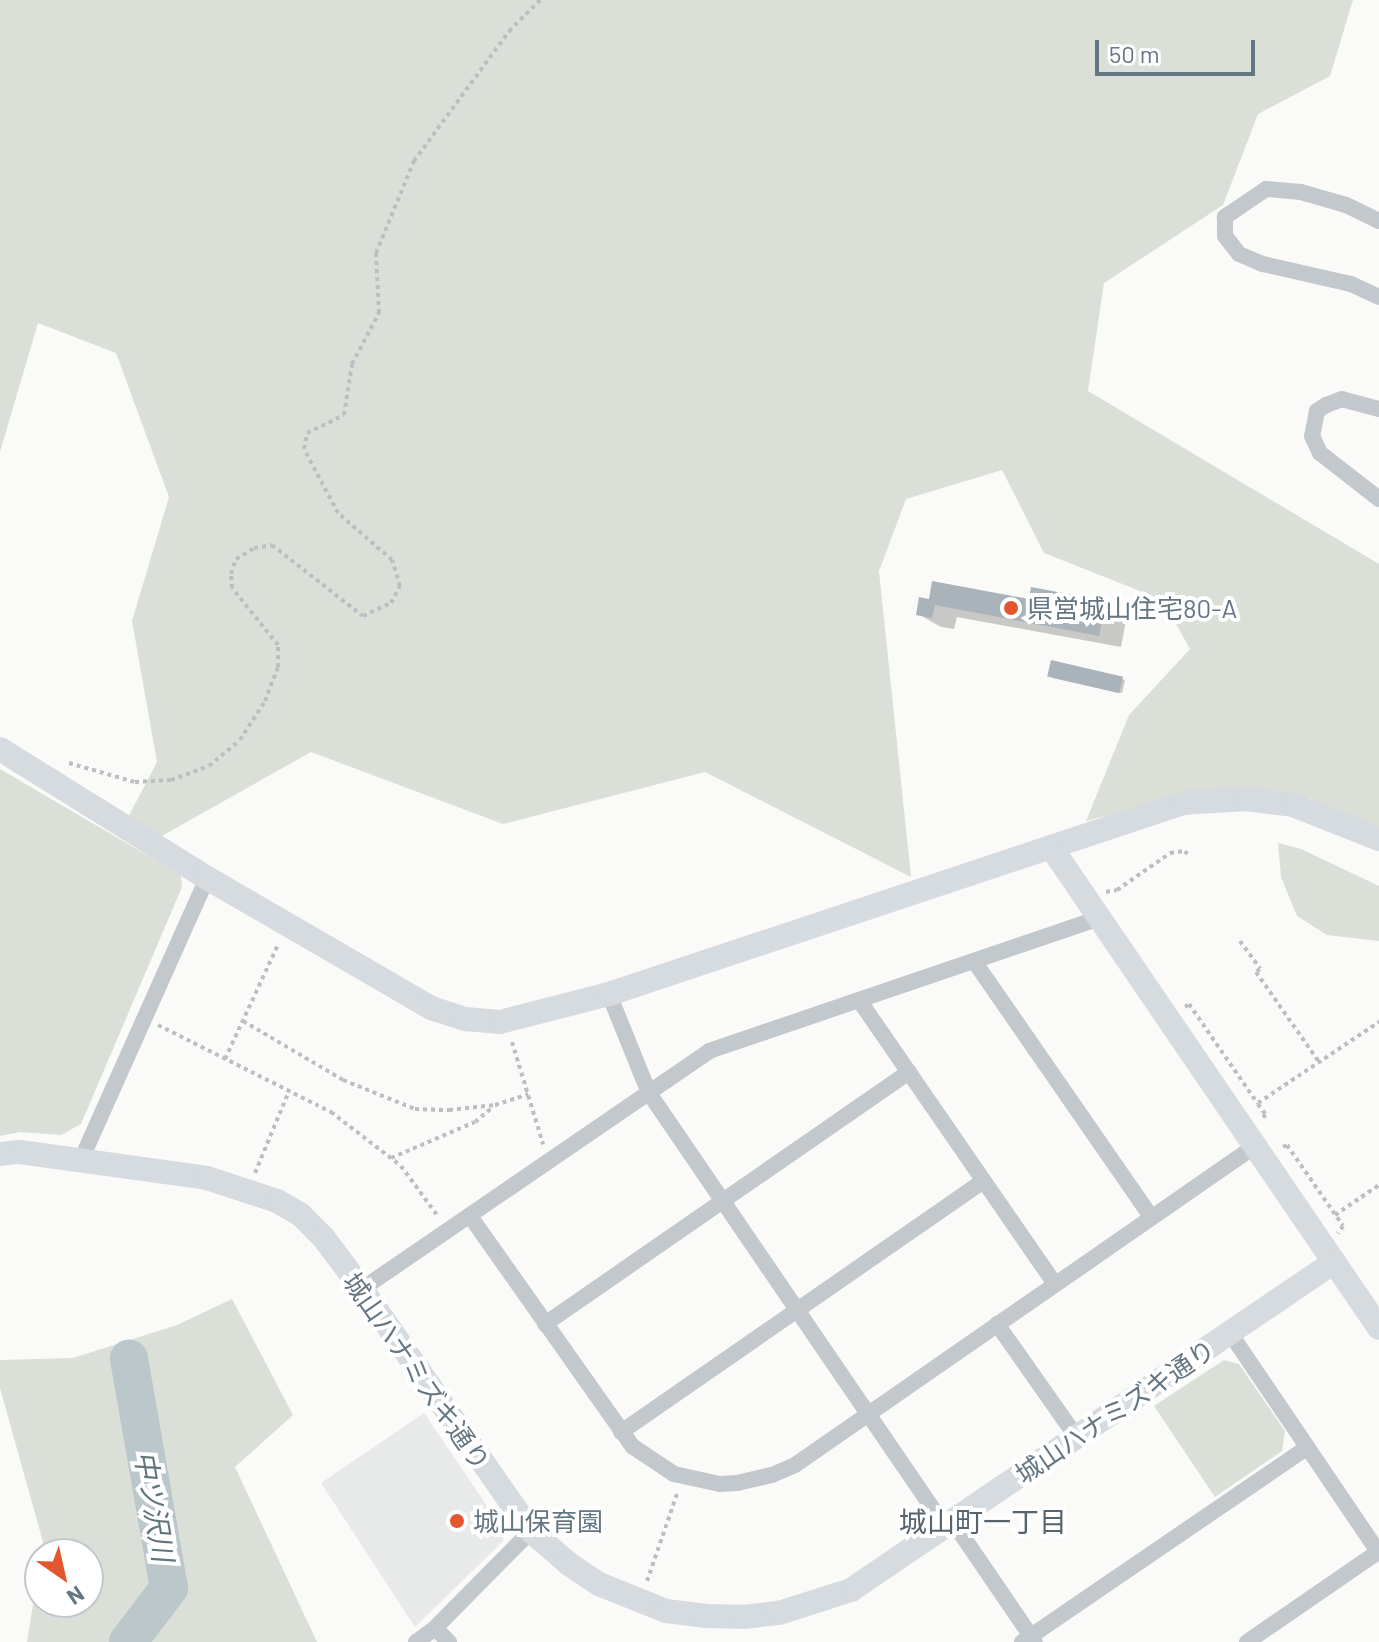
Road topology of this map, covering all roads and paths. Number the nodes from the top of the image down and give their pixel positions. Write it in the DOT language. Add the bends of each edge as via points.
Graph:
graph roads {
  1 [pos="540,0"];
  2 [pos="1379,221"];
  3 [pos="1379,297"];
  4 [pos="1379,409"];
  5 [pos="1379,499"];
  6 [pos="0,749"];
  7 [pos="48,778"];
  8 [pos="1379,839"];
  9 [pos="1051,847"];
  10 [pos="1189,857"];
  11 [pos="207,878"];
  12 [pos="1099,906"];
  13 [pos="288,925"];
  14 [pos="1240,941"];
  15 [pos="974,961"];
  16 [pos="609,994"];
  17 [pos="859,1000"];
  18 [pos="1178,1011"];
  19 [pos="144,1018"];
  20 [pos="243,1021"];
  21 [pos="505,1021"];
  22 [pos="1379,1022"];
  23 [pos="225,1059"];
  24 [pos="1319,1062"];
  25 [pos="909,1072"];
  26 [pos="289,1091"];
  27 [pos="649,1093"];
  28 [pos="528,1094"];
  29 [pos="1258,1104"];
  30 [pos="495,1105"];
  31 [pos="1262,1140"];
  32 [pos="0,1154"];
  33 [pos="391,1158"];
  34 [pos="81,1160"];
  35 [pos="548,1162"];
  36 [pos="984,1181"];
  37 [pos="1379,1185"];
  38 [pos="248,1190"];
  39 [pos="724,1201"];
  40 [pos="1335,1215"];
  41 [pos="470,1216"];
  42 [pos="1151,1217"];
  43 [pos="448,1230"];
  44 [pos="1334,1250"];
  45 [pos="1055,1284"];
  46 [pos="362,1289"];
  47 [pos="798,1310"];
  48 [pos="545,1324"];
  49 [pos="997,1324"];
  50 [pos="1379,1328"];
  51 [pos="1230,1333"];
  52 [pos="869,1414"];
  53 [pos="621,1432"];
  54 [pos="1077,1438"];
  55 [pos="1306,1448"];
  56 [pos="683,1476"];
  57 [pos="950,1525"];
  58 [pos="531,1531"];
  59 [pos="1379,1553"];
  60 [pos="640,1602"];
  61 [pos="435,1628"];
  62 [pos="1029,1640"];
  63 [pos="416,1642"];
  64 [pos="449,1642"];
  65 [pos="1247,1642"];
  1 -- 7 [label="path" via="509,31 414,161 376,253 379,313 352,364 344,415 307,433 304,449 338,513 392,560 400,586 391,603 363,616 272,545 254,548 236,559 232,588 278,645 278,667 265,701 240,740 209,766 171,780 135,782 67,763"];
  2 -- 3 [label="street" via="1301,192 1266,189 1225,217 1225,236 1239,254 1351,284"];
  4 -- 5 [label="street" via="1342,399 1326,405 1317,411 1312,436 1320,453"];
  6 -- 7 [label="street"];
  7 -- 11 [label="street"];
  8 -- 9 [label="street" via="1293,805 1246,799 1183,803"];
  9 -- 12 [label="street"];
  9 -- 16 [label="street"];
  10 -- 12 [label="path" via="1185,851 1170,853"];
  11 -- 13 [label="street"];
  11 -- 19 [label="street"];
  12 -- 15 [label="street"];
  12 -- 31 [label="street"];
  13 -- 20 [label="path"];
  13 -- 21 [label="street" via="431,1008 465,1019"];
  14 -- 24 [label="path"];
  15 -- 17 [label="street"];
  15 -- 42 [label="street"];
  16 -- 21 [label="street"];
  16 -- 27 [label="street"];
  17 -- 25 [label="street"];
  17 -- 27 [label="street" via="709,1051"];
  18 -- 29 [label="path" via="1189,1004"];
  19 -- 23 [label="path"];
  19 -- 34 [label="street"];
  20 -- 23 [label="path"];
  20 -- 30 [label="path" via="343,1080 415,1109"];
  21 -- 28 [label="path"];
  22 -- 24 [label="path"];
  23 -- 26 [label="path"];
  24 -- 29 [label="path"];
  25 -- 36 [label="street"];
  25 -- 39 [label="street"];
  26 -- 33 [label="path" via="331,1112"];
  26 -- 38 [label="path"];
  27 -- 35 [label="street"];
  27 -- 39 [label="street"];
  28 -- 30 [label="path"];
  28 -- 35 [label="path"];
  29 -- 31 [label="path" via="1266,1115"];
  30 -- 33 [label="path" via="475,1122"];
  31 -- 40 [label="path" via="1287,1145"];
  31 -- 42 [label="street"];
  31 -- 44 [label="street"];
  32 -- 34 [label="street, 城山ハナミズキ通り"];
  33 -- 43 [label="path"];
  34 -- 38 [label="street, 城山ハナミズキ通り" via="207,1178"];
  35 -- 41 [label="street"];
  36 -- 45 [label="street"];
  36 -- 47 [label="street"];
  37 -- 40 [label="path"];
  38 -- 46 [label="street, 城山ハナミズキ通り" via="301,1215"];
  39 -- 47 [label="street"];
  39 -- 48 [label="street"];
  40 -- 44 [label="path" via="1343,1226"];
  41 -- 43 [label="street"];
  41 -- 48 [label="street"];
  42 -- 45 [label="street"];
  43 -- 46 [label="street"];
  44 -- 50 [label="street"];
  44 -- 51 [label="street, 城山ハナミズキ通り"];
  45 -- 49 [label="street"];
  46 -- 58 [label="street, 城山ハナミズキ通り"];
  47 -- 52 [label="street"];
  47 -- 53 [label="street"];
  48 -- 53 [label="street"];
  49 -- 52 [label="street"];
  49 -- 54 [label="street"];
  51 -- 54 [label="street, 城山ハナミズキ通り"];
  51 -- 55 [label="street"];
  52 -- 56 [label="street" via="772,1475 720,1484"];
  52 -- 57 [label="street"];
  53 -- 56 [label="street" via="644,1457"];
  54 -- 57 [label="street, 城山ハナミズキ通り"];
  55 -- 59 [label="street"];
  55 -- 62 [label="street"];
  56 -- 60 [label="path"];
  57 -- 60 [label="street, 城山ハナミズキ通り" via="851,1590 779,1613 705,1616"];
  57 -- 62 [label="street"];
  58 -- 60 [label="street, 城山ハナミズキ通り" via="599,1584"];
  58 -- 61 [label="street"];
  59 -- 65 [label="street"];
  61 -- 63 [label="street"];
  61 -- 64 [label="street"];
}
